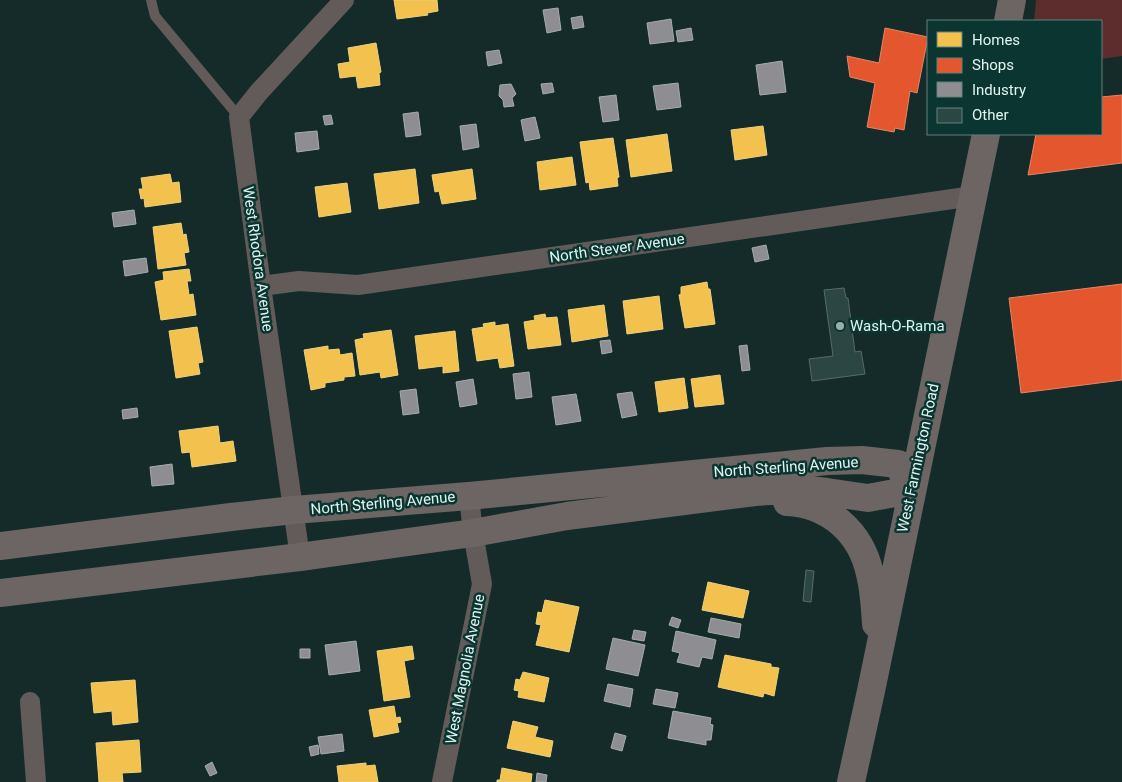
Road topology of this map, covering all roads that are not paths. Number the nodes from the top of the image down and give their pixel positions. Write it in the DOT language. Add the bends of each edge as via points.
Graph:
graph roads {
  1 [pos="152,0"];
  2 [pos="344,0"];
  3 [pos="1012,0"];
  4 [pos="1008,20"];
  5 [pos="240,117"];
  6 [pos="986,135"];
  7 [pos="973,196"];
  8 [pos="261,286"];
  9 [pos="911,490"];
  10 [pos="469,496"];
  11 [pos="620,508"];
  12 [pos="294,510"];
  13 [pos="473,533"];
  14 [pos="0,546"];
  15 [pos="300,557"];
  16 [pos="0,593"];
  17 [pos="871,691"];
  18 [pos="30,702"];
  19 [pos="36,782"];
  20 [pos="442,782"];
  21 [pos="851,782"];
  1 -- 5 [label="lane" via="155,16"];
  2 -- 5 [label="street"];
  3 -- 4 [label="main road"];
  5 -- 8 [label="street, West Rhodora Avenue"];
  6 -- 7 [label="main road, West Farmington Road"];
  7 -- 8 [label="street, North Stever Avenue" via="358,285 299,281"];
  7 -- 9 [label="main road, West Farmington Road"];
  8 -- 12 [label="street, West Rhodora Avenue"];
  9 -- 10 [label="main road, North Sterling Avenue" via="898,464 850,460"];
  9 -- 11 [label="main road, North Sterling Avenue" via="868,498 814,490 788,490"];
  9 -- 17 [label="main road, West Farmington Road"];
  10 -- 12 [label="main road, North Sterling Avenue"];
  10 -- 13 [label="street, West Magnolia Avenue"];
  11 -- 13 [label="main road, North Sterling Avenue"];
  11 -- 17 [label="main road" via="790,502 818,509 844,525 855,539 870,574 876,630"];
  12 -- 14 [label="main road, North Sterling Avenue"];
  12 -- 15 [label="street, West Rhodora Avenue"];
  13 -- 15 [label="main road, North Sterling Avenue"];
  13 -- 20 [label="street, West Magnolia Avenue" via="482,584"];
  15 -- 16 [label="main road, North Sterling Avenue"];
  17 -- 21 [label="main road, West Farmington Road"];
  18 -- 19 [label="street"];
}
